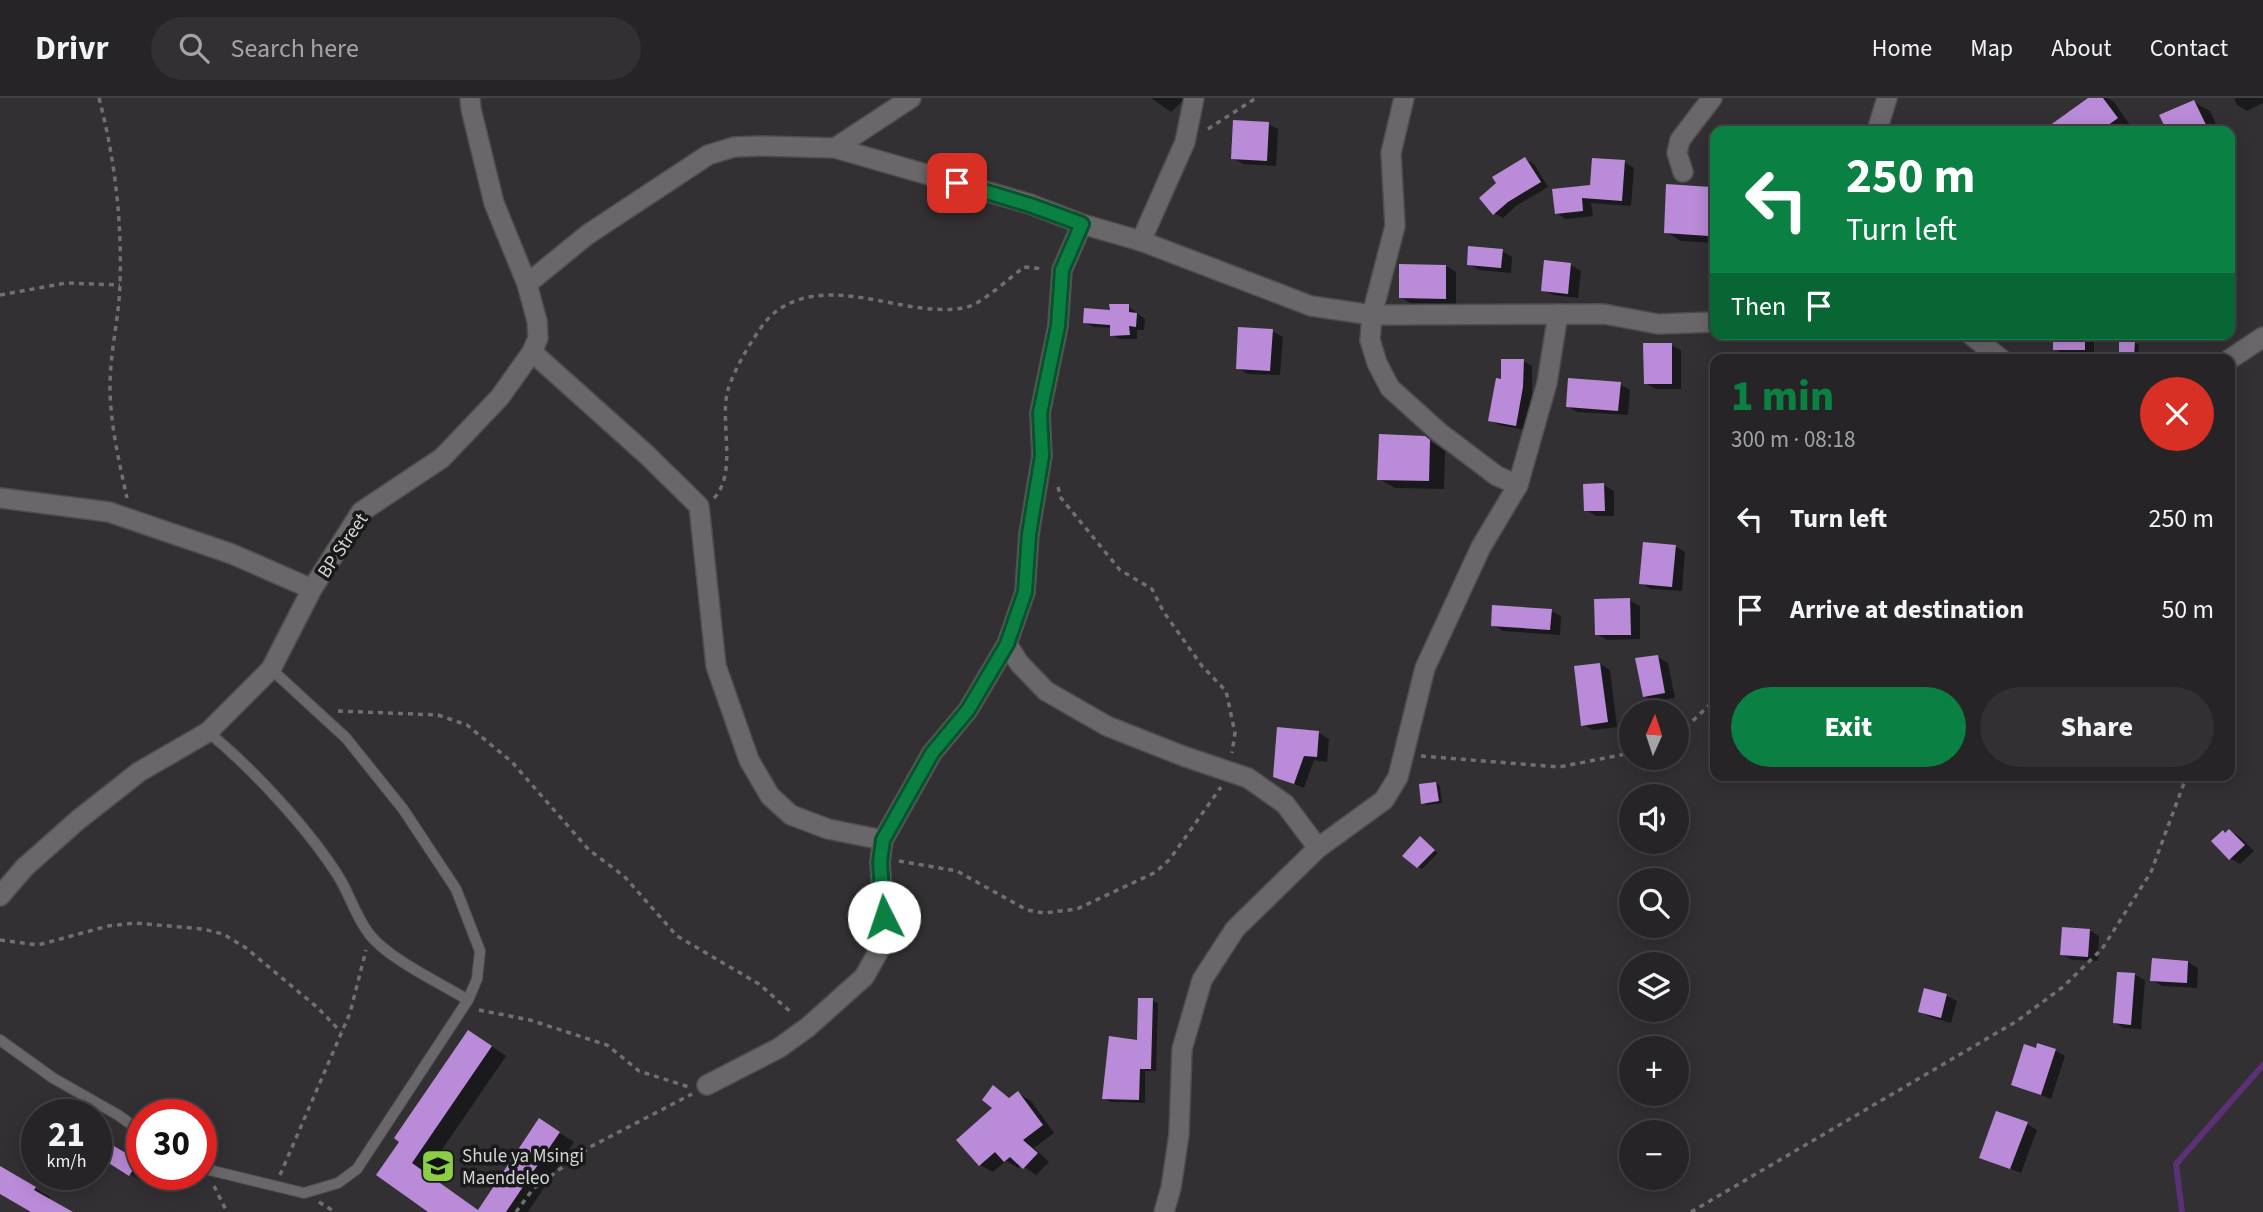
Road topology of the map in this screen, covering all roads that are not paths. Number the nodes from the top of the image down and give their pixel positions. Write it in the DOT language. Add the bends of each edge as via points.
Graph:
graph roads {
  1 [pos="470,98"];
  2 [pos="911,98"];
  3 [pos="1195,98"];
  4 [pos="1404,98"];
  5 [pos="1712,98"];
  6 [pos="1887,98"];
  7 [pos="1879,126"];
  8 [pos="835,148"];
  9 [pos="1683,172"];
  10 [pos="1082,224"];
  11 [pos="1141,241"];
  12 [pos="527,284"];
  13 [pos="1558,314"];
  14 [pos="1372,315"];
  15 [pos="1710,322"];
  16 [pos="2263,337"];
  17 [pos="1977,340"];
  18 [pos="532,352"];
  19 [pos="1995,354"];
  20 [pos="2235,356"];
  21 [pos="1518,485"];
  22 [pos="0,498"];
  23 [pos="312,589"];
  24 [pos="1007,644"];
  25 [pos="271,669"];
  26 [pos="208,732"];
  27 [pos="883,840"];
  28 [pos="1318,848"];
  29 [pos="0,896"];
  30 [pos="466,1003"];
  31 [pos="0,1040"];
  32 [pos="707,1085"];
  33 [pos="126,1121"];
  34 [pos="217,1173"];
  35 [pos="1164,1212"];
  1 -- 12 [label="street, BP Street" via="494,204"];
  2 -- 8 [label="street"];
  3 -- 11 [label="street" via="1185,142"];
  4 -- 14 [label="street" via="1391,153 1395,226"];
  5 -- 9 [label="street" via="1680,140 1677,153"];
  6 -- 7 [label="street"];
  8 -- 10 [label="street"];
  8 -- 12 [label="street" via="734,147 708,155 587,235"];
  10 -- 11 [label="street"];
  10 -- 24 [label="street" via="1062,270 1058,326 1040,413 1042,456 1025,592"];
  11 -- 14 [label="street" via="1311,306"];
  12 -- 18 [label="street, BP Street" via="537,321 538,338"];
  13 -- 14 [label="street"];
  13 -- 15 [label="street" via="1604,314 1658,324"];
  13 -- 21 [label="street" via="1547,383"];
  14 -- 21 [label="street" via="1370,340 1390,388 1497,476"];
  16 -- 20 [label="street"];
  17 -- 19 [label="street"];
  18 -- 23 [label="street, BP Street" via="500,397 442,458 361,512"];
  18 -- 27 [label="street" via="699,506 716,666 749,760 770,796 790,815 828,829"];
  21 -- 28 [label="street" via="1481,547 1425,668 1398,777 1384,800"];
  22 -- 23 [label="street" via="109,512 232,554"];
  23 -- 25 [label="street, BP Street"];
  24 -- 27 [label="street" via="968,710 932,753"];
  24 -- 28 [label="street" via="1046,691 1107,726 1248,778 1284,804"];
  25 -- 26 [label="street, BP Street"];
  25 -- 30 [label="lane" via="346,738 403,809 456,889 480,951 477,979"];
  26 -- 29 [label="street, BP Street" via="128,780 25,867"];
  26 -- 30 [label="lane" via="298,822 339,877 370,935"];
  27 -- 32 [label="street" via="881,947 864,977 779,1048"];
  28 -- 35 [label="street" via="1235,929 1202,980 1182,1049 1179,1134"];
  30 -- 34 [label="lane" via="357,1169 338,1184 304,1193"];
  31 -- 33 [label="lane"];
}
